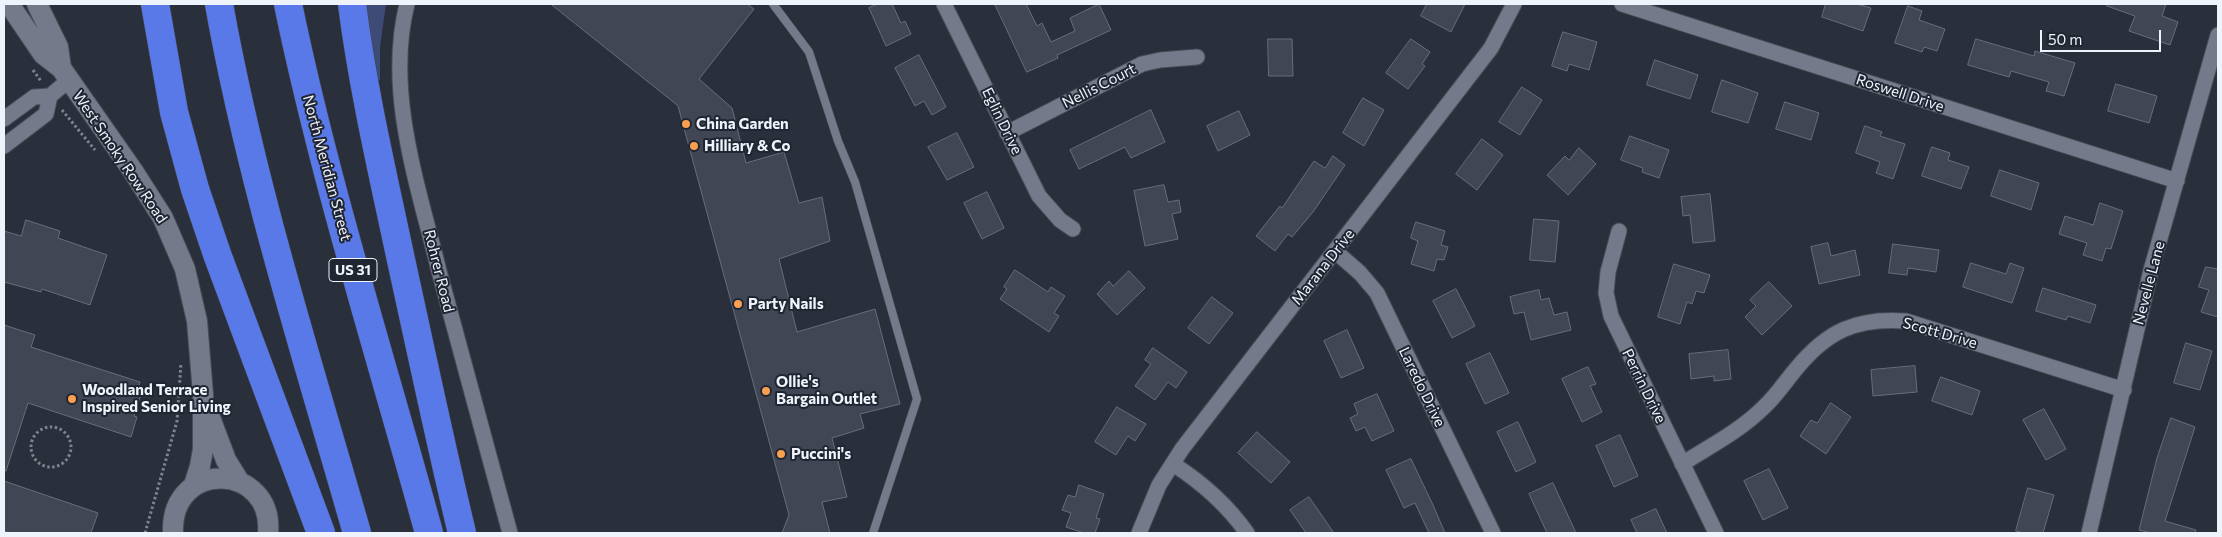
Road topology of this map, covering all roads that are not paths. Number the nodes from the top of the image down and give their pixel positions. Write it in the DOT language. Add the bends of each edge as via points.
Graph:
graph roads {
  1 [pos="9,4"];
  2 [pos="38,4"];
  3 [pos="155,4"];
  4 [pos="219,4"];
  5 [pos="288,4"];
  6 [pos="352,4"];
  7 [pos="407,4"];
  8 [pos="773,4"];
  9 [pos="944,4"];
  10 [pos="1514,4"];
  11 [pos="1622,4"];
  12 [pos="2218,35"];
  13 [pos="1197,57"];
  14 [pos="65,74"];
  15 [pos="50,96"];
  16 [pos="4,119"];
  17 [pos="1008,133"];
  18 [pos="4,146"];
  19 [pos="2177,182"];
  20 [pos="1073,228"];
  21 [pos="1619,231"];
  22 [pos="1336,252"];
  23 [pos="2124,390"];
  24 [pos="203,394"];
  25 [pos="1173,464"];
  26 [pos="1682,464"];
  27 [pos="239,481"];
  28 [pos="194,485"];
  29 [pos="173,533"];
  30 [pos="268,533"];
  31 [pos="321,533"];
  32 [pos="357,533"];
  33 [pos="429,533"];
  34 [pos="462,533"];
  35 [pos="510,533"];
  36 [pos="873,533"];
  37 [pos="1139,533"];
  38 [pos="1247,533"];
  39 [pos="1493,533"];
  40 [pos="1716,533"];
  41 [pos="2090,533"];
  1 -- 14 [label="street, West Smoky Row Road" via="43,54"];
  2 -- 14 [label="street, West Smoky Row Road" via="58,47"];
  3 -- 31 [label="highway" via="174,112 195,189"];
  4 -- 32 [label="highway" via="265,208"];
  5 -- 33 [label="highway, North Meridian Street / US 31" via="337,210"];
  6 -- 34 [label="highway" via="374,137"];
  7 -- 35 [label="street, Rohrer Road" via="399,66 408,138 462,360"];
  8 -- 36 [label="lane" via="809,52 855,182 917,399"];
  9 -- 17 [label="street, Eglin Drive"];
  10 -- 22 [label="street, Marana Drive" via="1491,48"];
  11 -- 19 [label="street, Roswell Drive"];
  12 -- 19 [label="street, Nevelle Lane"];
  13 -- 17 [label="street, Nellis Court" via="1142,64"];
  14 -- 15 [label="street"];
  14 -- 24 [label="street, West Smoky Row Road" via="164,218 174,240 185,269 197,321"];
  15 -- 16 [label="street" via="34,98"];
  15 -- 18 [label="street" via="46,114"];
  17 -- 20 [label="street, Eglin Drive" via="1039,196 1060,220"];
  19 -- 23 [label="street, Nevelle Lane" via="2151,270"];
  21 -- 26 [label="street, Perrin Drive" via="1606,293 1611,316"];
  22 -- 25 [label="street, Marana Drive"];
  22 -- 39 [label="street, Laredo Drive" via="1377,293"];
  23 -- 26 [label="street, Scott Drive" via="1906,321 1864,322 1825,338 1764,408 1723,440"];
  23 -- 41 [label="street, Nevelle Lane"];
  24 -- 27 [label="street, West Smoky Row Road" via="214,432"];
  24 -- 28 [label="street, West Smoky Row Road" via="203,448"];
  25 -- 37 [label="street, Marana Drive" via="1159,485"];
  25 -- 38 [label="street" via="1193,477 1230,511"];
  26 -- 40 [label="street, Perrin Drive"];
  27 -- 28 [label="street" via="216,478"];
  27 -- 30 [label="street, West Smoky Row Road" via="262,502 268,516"];
  28 -- 29 [label="street" via="176,507"];
}
